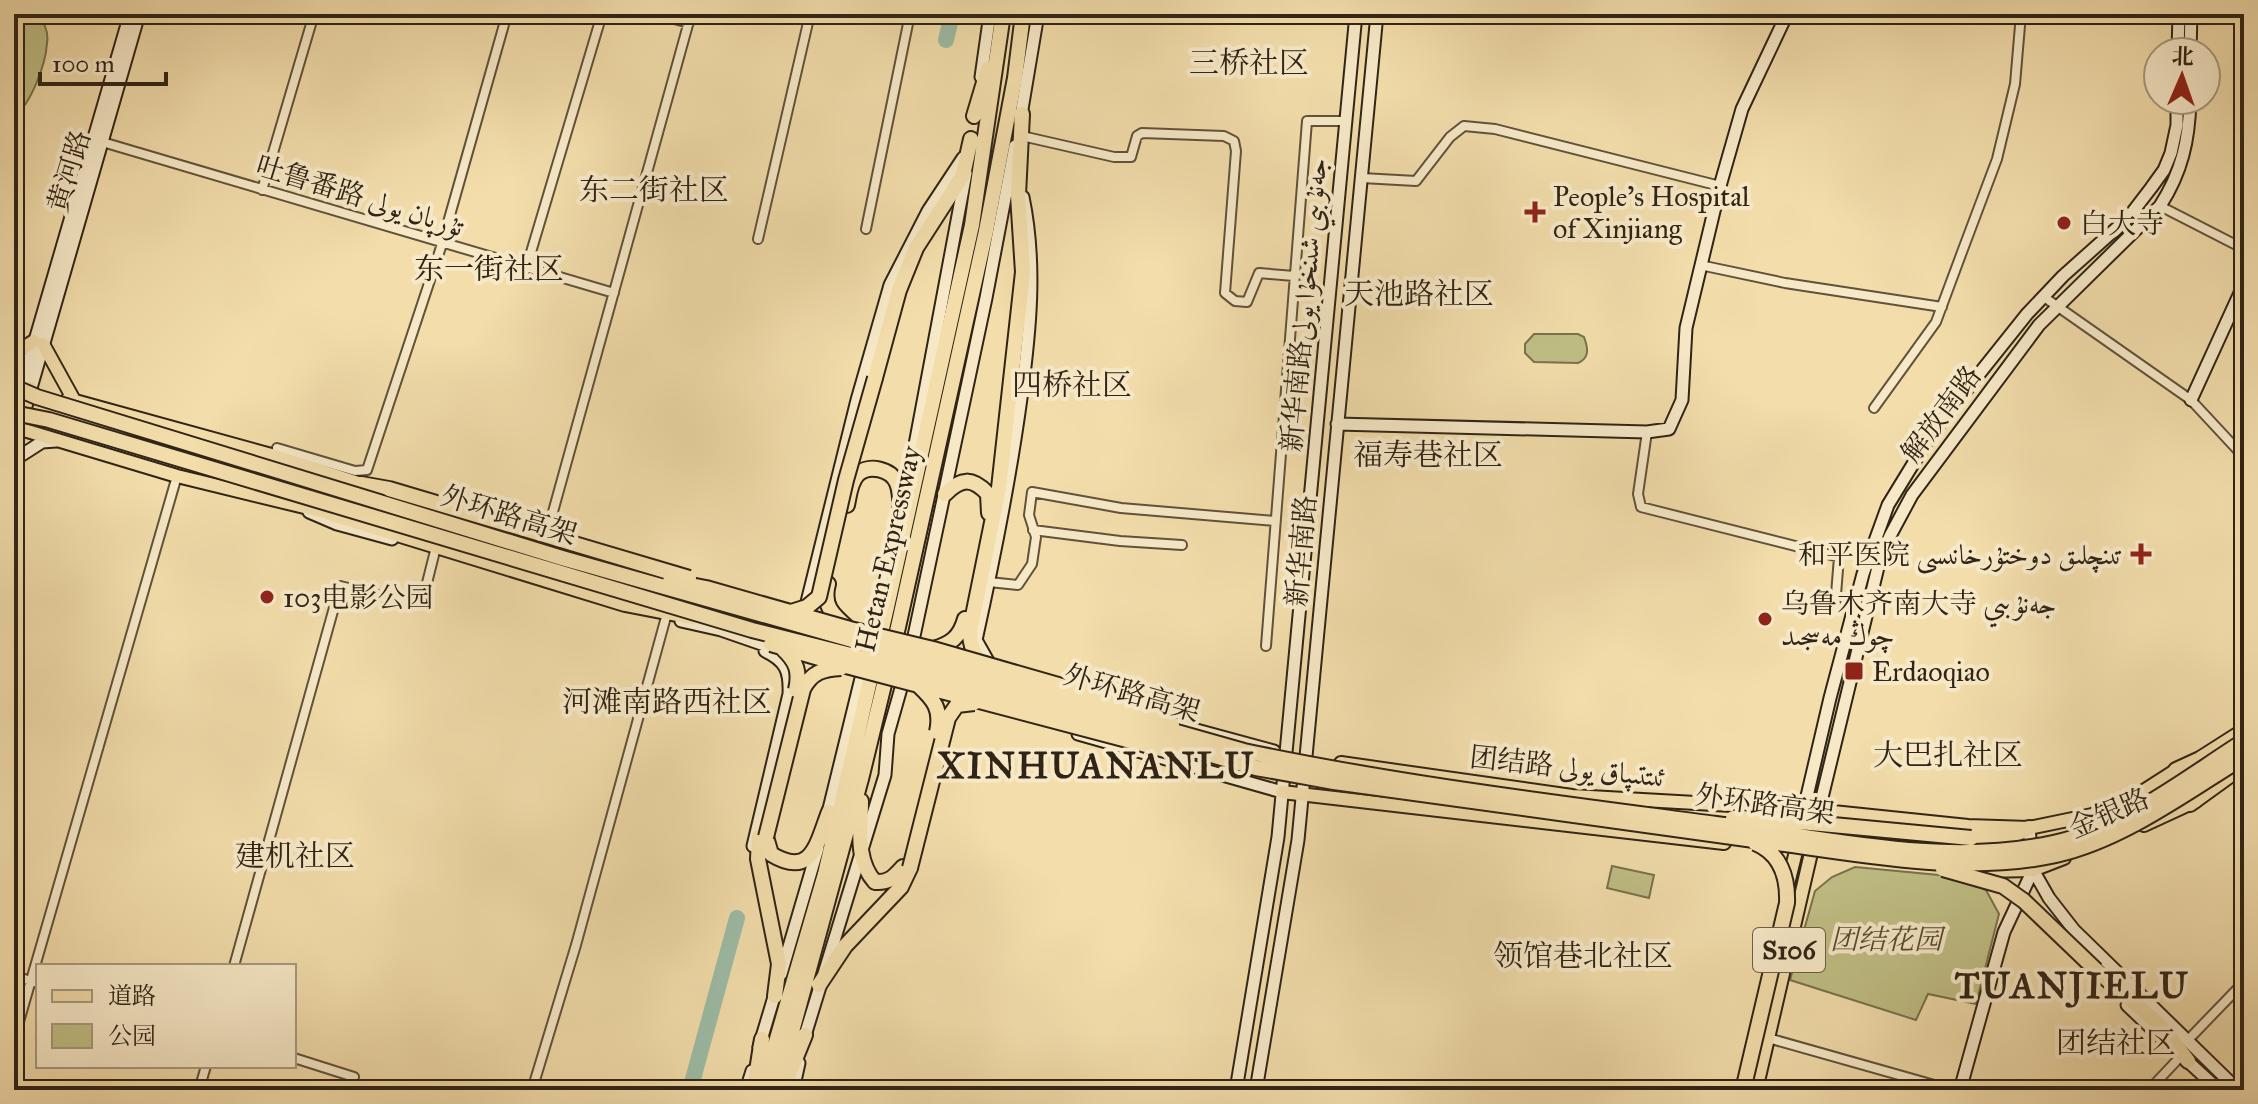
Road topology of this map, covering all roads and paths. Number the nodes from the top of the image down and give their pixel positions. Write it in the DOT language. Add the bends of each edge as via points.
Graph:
graph roads {
  1 [pos="130,14"];
  2 [pos="139,14"];
  3 [pos="314,14"];
  4 [pos="507,14"];
  5 [pos="602,14"];
  6 [pos="656,14"];
  7 [pos="810,14"];
  8 [pos="910,14"];
  9 [pos="990,14"];
  10 [pos="1023,14"];
  11 [pos="1038,14"];
  12 [pos="1356,14"];
  13 [pos="1377,14"];
  14 [pos="1787,14"];
  15 [pos="2021,14"];
  16 [pos="2179,14"];
  17 [pos="2191,14"];
  18 [pos="690,19"];
  19 [pos="1002,20"];
  20 [pos="2178,36"];
  21 [pos="2190,36"];
  22 [pos="1018,57"];
  23 [pos="1022,111"];
  24 [pos="974,116"];
  25 [pos="2177,116"];
  26 [pos="2189,116"];
  27 [pos="1346,121"];
  28 [pos="1022,136"];
  29 [pos="98,141"];
  30 [pos="970,143"];
  31 [pos="1018,170"];
  32 [pos="1362,178"];
  33 [pos="1720,186"];
  34 [pos="262,190"];
  35 [pos="2160,206"];
  36 [pos="866,229"];
  37 [pos="758,239"];
  38 [pos="441,244"];
  39 [pos="2244,249"];
  40 [pos="1700,265"];
  41 [pos="526,269"];
  42 [pos="1294,276"];
  43 [pos="2244,284"];
  44 [pos="614,293"];
  45 [pos="2044,297"];
  46 [pos="2059,306"];
  47 [pos="1942,307"];
  48 [pos="38,343"];
  49 [pos="14,354"];
  50 [pos="22,388"];
  51 [pos="2191,400"];
  52 [pos="75,402"];
  53 [pos="1874,408"];
  54 [pos="14,411"];
  55 [pos="1337,424"];
  56 [pos="16,428"];
  57 [pos="1647,432"];
  58 [pos="60,441"];
  59 [pos="14,444"];
  60 [pos="277,448"];
  61 [pos="2244,457"];
  62 [pos="14,460"];
  63 [pos="177,476"];
  64 [pos="361,484"];
  65 [pos="945,494"];
  66 [pos="286,503"];
  67 [pos="329,513"];
  68 [pos="1275,521"];
  69 [pos="900,522"];
  70 [pos="1033,530"];
  71 [pos="540,540"];
  72 [pos="1182,545"];
  73 [pos="435,551"];
  74 [pos="562,558"];
  75 [pos="517,559"];
  76 [pos="989,582"];
  77 [pos="718,592"];
  78 [pos="1835,607"];
  79 [pos="796,615"];
  80 [pos="666,617"];
  81 [pos="692,617"];
  82 [pos="850,629"];
  83 [pos="872,633"];
  84 [pos="733,634"];
  85 [pos="915,634"];
  86 [pos="780,646"];
  87 [pos="1266,646"];
  88 [pos="933,649"];
  89 [pos="982,663"];
  90 [pos="850,667"];
  91 [pos="1007,680"];
  92 [pos="860,685"];
  93 [pos="918,685"];
  94 [pos="900,692"];
  95 [pos="983,702"];
  96 [pos="2244,728"];
  97 [pos="1198,738"];
  98 [pos="2244,741"];
  99 [pos="1286,754"];
  100 [pos="2244,757"];
  101 [pos="1305,758"];
  102 [pos="1232,761"];
  103 [pos="2244,765"];
  104 [pos="2176,770"];
  105 [pos="2244,773"];
  106 [pos="861,779"];
  107 [pos="1282,792"];
  108 [pos="1302,795"];
  109 [pos="2190,804"];
  110 [pos="1804,809"];
  111 [pos="1819,810"];
  112 [pos="829,812"];
  113 [pos="1656,816"];
  114 [pos="2029,828"];
  115 [pos="762,837"];
  116 [pos="1731,837"];
  117 [pos="1797,849"];
  118 [pos="1812,850"];
  119 [pos="861,852"];
  120 [pos="1896,858"];
  121 [pos="907,868"];
  122 [pos="2033,870"];
  123 [pos="1984,871"];
  124 [pos="763,880"];
  125 [pos="2021,900"];
  126 [pos="40,964"];
  127 [pos="235,964"];
  128 [pos="14,976"];
  129 [pos="35,982"];
  130 [pos="2244,982"];
  131 [pos="819,985"];
  132 [pos="775,996"];
  133 [pos="1251,1000"];
  134 [pos="1271,1003"];
  135 [pos="805,1035"];
  136 [pos="1768,1038"];
  137 [pos="14,1039"];
  138 [pos="762,1039"];
  139 [pos="2187,1041"];
  140 [pos="296,1059"];
  141 [pos="2184,1059"];
  142 [pos="205,1068"];
  143 [pos="354,1077"];
  144 [pos="199,1090"];
  145 [pos="532,1090"];
  146 [pos="746,1090"];
  147 [pos="754,1090"];
  148 [pos="762,1090"];
  149 [pos="776,1090"];
  150 [pos="783,1090"];
  151 [pos="793,1090"];
  152 [pos="1236,1090"];
  153 [pos="1256,1090"];
  154 [pos="1736,1090"];
  155 [pos="1743,1090"];
  156 [pos="1756,1090"];
  157 [pos="1952,1090"];
  158 [pos="1960,1090"];
  159 [pos="2149,1090"];
  160 [pos="2219,1090"];
  161 [pos="2238,1090"];
  1 -- 29 [label="street, 黄河路"];
  2 -- 29 [label="street, 黄河路"];
  3 -- 34 [label="street"];
  4 -- 38 [label="street"];
  5 -- 41 [label="street"];
  6 -- 18 [label="street"];
  7 -- 37 [label="street"];
  8 -- 36 [label="street"];
  9 -- 24 [label="street"];
  10 -- 22 [label="highway, Hetan Expressway"];
  11 -- 23 [label="street"];
  12 -- 27 [label="street, 新华南路جەنۇبىي شىنخۇا يولى"];
  13 -- 32 [label="street, 新华南路"];
  14 -- 33 [label="street" via="1742,109"];
  15 -- 47 [label="street" via="2015,84 1997,159"];
  16 -- 20 [label="street"];
  17 -- 21 [label="street"];
  18 -- 44 [label="street"];
  19 -- 24 [label="highway"];
  19 -- 148 [label="highway, Hetan Expressway" via="972,225 880,638 825,874"];
  22 -- 23 [label="highway"];
  22 -- 106 [label="highway, Hetan Expressway" via="986,231"];
  23 -- 28 [label="highway"];
  23 -- 65 [label="street"];
  24 -- 30 [label="street"];
  25 -- 45 [label="street" via="2164,170 2128,218"];
  26 -- 35 [label="street, 解放南路" via="2186,155"];
  27 -- 42 [label="street" via="1307,121"];
  27 -- 99 [label="street, 新华南路جەنۇبىي شىنخۇا يولى"];
  28 -- 31 [label="highway"];
  28 -- 42 [label="street" via="1114,157 1131,157 1142,133 1224,136 1234,141 1225,293 1247,302 1259,273"];
  29 -- 34 [label="street, 吐鲁番路 تۇرپان يولى"];
  29 -- 48 [label="street, 黄河路"];
  30 -- 69 [label="street"];
  30 -- 79 [label="street" via="890,285 811,591"];
  30 -- 79 [label="highway, bridge" via="963,175 916,248 899,290 819,597"];
  31 -- 76 [label="street" via="1028,222 1031,327"];
  31 -- 89 [label="highway" via="1023,260 1018,314 999,488 970,631"];
  32 -- 33 [label="street" via="1416,181 1464,126 1495,129"];
  32 -- 55 [label="street, 新华南路"];
  33 -- 40 [label="street"];
  34 -- 38 [label="street, 吐鲁番路 تۇرپان يولى"];
  35 -- 39 [label="street"];
  35 -- 46 [label="street, 解放南路"];
  38 -- 41 [label="street, 吐鲁番路 تۇرپان يولى"];
  38 -- 60 [label="street" via="367,470"];
  40 -- 47 [label="street"];
  40 -- 57 [label="street" via="1686,328 1682,400 1669,429"];
  41 -- 44 [label="street, 吐鲁番路 تۇرپان يولى"];
  42 -- 68 [label="street"];
  43 -- 51 [label="street"];
  44 -- 71 [label="street" via="551,519"];
  45 -- 46 [label="street"];
  45 -- 110 [label="street" via="1932,433 1888,505 1863,574"];
  46 -- 51 [label="street"];
  46 -- 111 [label="street, 解放南路" via="2009,363 1918,485 1890,536"];
  47 -- 53 [label="street"];
  48 -- 49 [label="main road"];
  48 -- 50 [label="street, 黄河路"];
  48 -- 52 [label="main road"];
  50 -- 52 [label="main road"];
  50 -- 54 [label="main road"];
  50 -- 56 [label="main road"];
  50 -- 74 [label="highway, 外环路高架, bridge"];
  51 -- 61 [label="street"];
  52 -- 64 [label="main road"];
  54 -- 75 [label="highway, 外环路高架, bridge"];
  55 -- 57 [label="street"];
  55 -- 101 [label="street, 新华南路"];
  56 -- 58 [label="main road"];
  56 -- 59 [label="main road"];
  57 -- 78 [label="street" via="1638,494 1641,507 1839,557"];
  58 -- 62 [label="street" via="42,442"];
  58 -- 63 [label="main road"];
  63 -- 66 [label="main road"];
  63 -- 126 [label="street"];
  64 -- 71 [label="street"];
  64 -- 77 [label="highway, bridge" via="678,573"];
  65 -- 85 [label="street"];
  65 -- 88 [label="highway" via="968,481 978,483 990,502 962,632"];
  66 -- 67 [label="main road"];
  66 -- 73 [label="street" via="337,524"];
  67 -- 81 [label="highway" via="625,604"];
  68 -- 70 [label="street" via="1121,508 1032,492"];
  68 -- 87 [label="street"];
  69 -- 82 [label="highway, bridge" via="893,476 884,470 860,472 850,490 825,595 826,606"];
  69 -- 83 [label="street"];
  70 -- 72 [label="street"];
  70 -- 76 [label="street" via="1032,564 1018,585"];
  71 -- 79 [label="street"];
  73 -- 80 [label="street"];
  73 -- 127 [label="street" via="419,605 340,586"];
  74 -- 77 [label="highway, bridge"];
  74 -- 97 [label="highway, 外环路高架, bridge"];
  75 -- 81 [label="highway, bridge"];
  75 -- 102 [label="highway, 外环路高架, bridge" via="752,630"];
  76 -- 91 [label="street" via="976,640 987,661"];
  77 -- 79 [label="highway, bridge"];
  79 -- 82 [label="highway, bridge"];
  79 -- 83 [label="street" via="862,636"];
  80 -- 84 [label="street"];
  80 -- 145 [label="street"];
  81 -- 86 [label="highway, bridge"];
  82 -- 88 [label="highway, bridge"];
  83 -- 92 [label="street"];
  84 -- 92 [label="street" via="849,670"];
  84 -- 124 [label="street" via="777,657 790,675 754,838 752,861"];
  85 -- 91 [label="street" via="938,661"];
  85 -- 94 [label="street"];
  86 -- 90 [label="highway, bridge"];
  86 -- 115 [label="highway, bridge" via="794,660 799,676"];
  88 -- 89 [label="highway, bridge"];
  89 -- 97 [label="highway, bridge" via="1145,710"];
  90 -- 93 [label="highway, bridge"];
  90 -- 115 [label="highway, bridge" via="823,669 808,678"];
  91 -- 99 [label="street"];
  92 -- 112 [label="street"];
  93 -- 95 [label="highway, bridge"];
  93 -- 121 [label="highway, bridge" via="940,716"];
  94 -- 107 [label="street" via="927,690"];
  94 -- 119 [label="street" via="888,734 885,775"];
  95 -- 102 [label="highway, bridge" via="1192,757"];
  95 -- 121 [label="highway, bridge" via="957,705 948,718"];
  96 -- 104 [label="main road, 金银路"];
  96 -- 104 [label="highway"];
  97 -- 113 [label="highway, 外环路高架, bridge" via="1335,770"];
  98 -- 113 [label="highway, 外环路高架, bridge" via="2141,807 2096,829 2007,851 1896,848"];
  99 -- 101 [label="main road, 团结路 ئىتتىپاق يولى"];
  99 -- 107 [label="street, 新华南路جەنۇبىي شىنخۇا يولى"];
  100 -- 120 [label="highway, 外环路高架, bridge" via="2148,817 2059,854 2007,863"];
  101 -- 108 [label="street, 新华南路"];
  101 -- 110 [label="main road, 团结路 ئىتتىپاق يولى" via="1572,796"];
  102 -- 116 [label="highway, 外环路高架, bridge" via="1334,782"];
  103 -- 109 [label="highway"];
  104 -- 114 [label="main road, 金银路" via="2092,815"];
  105 -- 109 [label="main road, 金银路"];
  106 -- 119 [label="highway"];
  106 -- 149 [label="highway, Hetan Expressway"];
  107 -- 108 [label="main road, 团结路 ئىتتىپاق يولى"];
  107 -- 133 [label="street"];
  108 -- 117 [label="main road, 团结路 ئىتتىپاق يولى"];
  108 -- 134 [label="street, 新华南路"];
  109 -- 122 [label="main road, 金银路"];
  110 -- 111 [label="main road, 团结路 ئىتتىپاق يولى"];
  110 -- 117 [label="main road, S106"];
  111 -- 114 [label="main road, 团结路 ئىتتىپاق يولى"];
  111 -- 118 [label="main road, S106"];
  112 -- 115 [label="highway" via="814,853 801,863 771,854"];
  112 -- 132 [label="street"];
  113 -- 114 [label="highway, bridge" via="1769,819 1971,838 2009,837"];
  114 -- 122 [label="street"];
  115 -- 124 [label="highway" via="758,859"];
  116 -- 120 [label="highway, 外环路高架, bridge"];
  116 -- 155 [label="highway, bridge" via="1769,851 1788,886"];
  117 -- 118 [label="main road, 团结路 ئىتتىپاق يولى"];
  117 -- 154 [label="main road, S106"];
  118 -- 123 [label="main road, 团结路 ئىتتىپاق يولى"];
  118 -- 136 [label="main road, S106"];
  119 -- 121 [label="highway" via="875,882 884,883"];
  119 -- 131 [label="street"];
  120 -- 141 [label="highway, bridge" via="2003,886 2161,1026"];
  121 -- 131 [label="highway" via="901,887 845,946"];
  122 -- 123 [label="main road, 金银路"];
  122 -- 125 [label="street"];
  122 -- 139 [label="street" via="2074,930"];
  123 -- 125 [label="street, 团结路 ئىتتىپاق يولى"];
  124 -- 132 [label="highway" via="779,964"];
  125 -- 141 [label="street, 团结路 ئىتتىپاق يولى"];
  125 -- 158 [label="street" via="2004,932"];
  128 -- 129 [label="street"];
  129 -- 137 [label="street"];
  130 -- 139 [label="street"];
  131 -- 135 [label="street"];
  132 -- 138 [label="street"];
  133 -- 134 [label="street"];
  133 -- 152 [label="street"];
  134 -- 153 [label="street, 新华南路"];
  135 -- 150 [label="highway"];
  135 -- 151 [label="street"];
  136 -- 156 [label="main road, S106"];
  136 -- 157 [label="street"];
  138 -- 146 [label="street"];
  138 -- 147 [label="highway"];
  139 -- 161 [label="street"];
  140 -- 143 [label="street"];
  141 -- 159 [label="street"];
  141 -- 160 [label="street, 团结路 ئىتتىپاق يولى"];
  142 -- 144 [label="street"];
}
